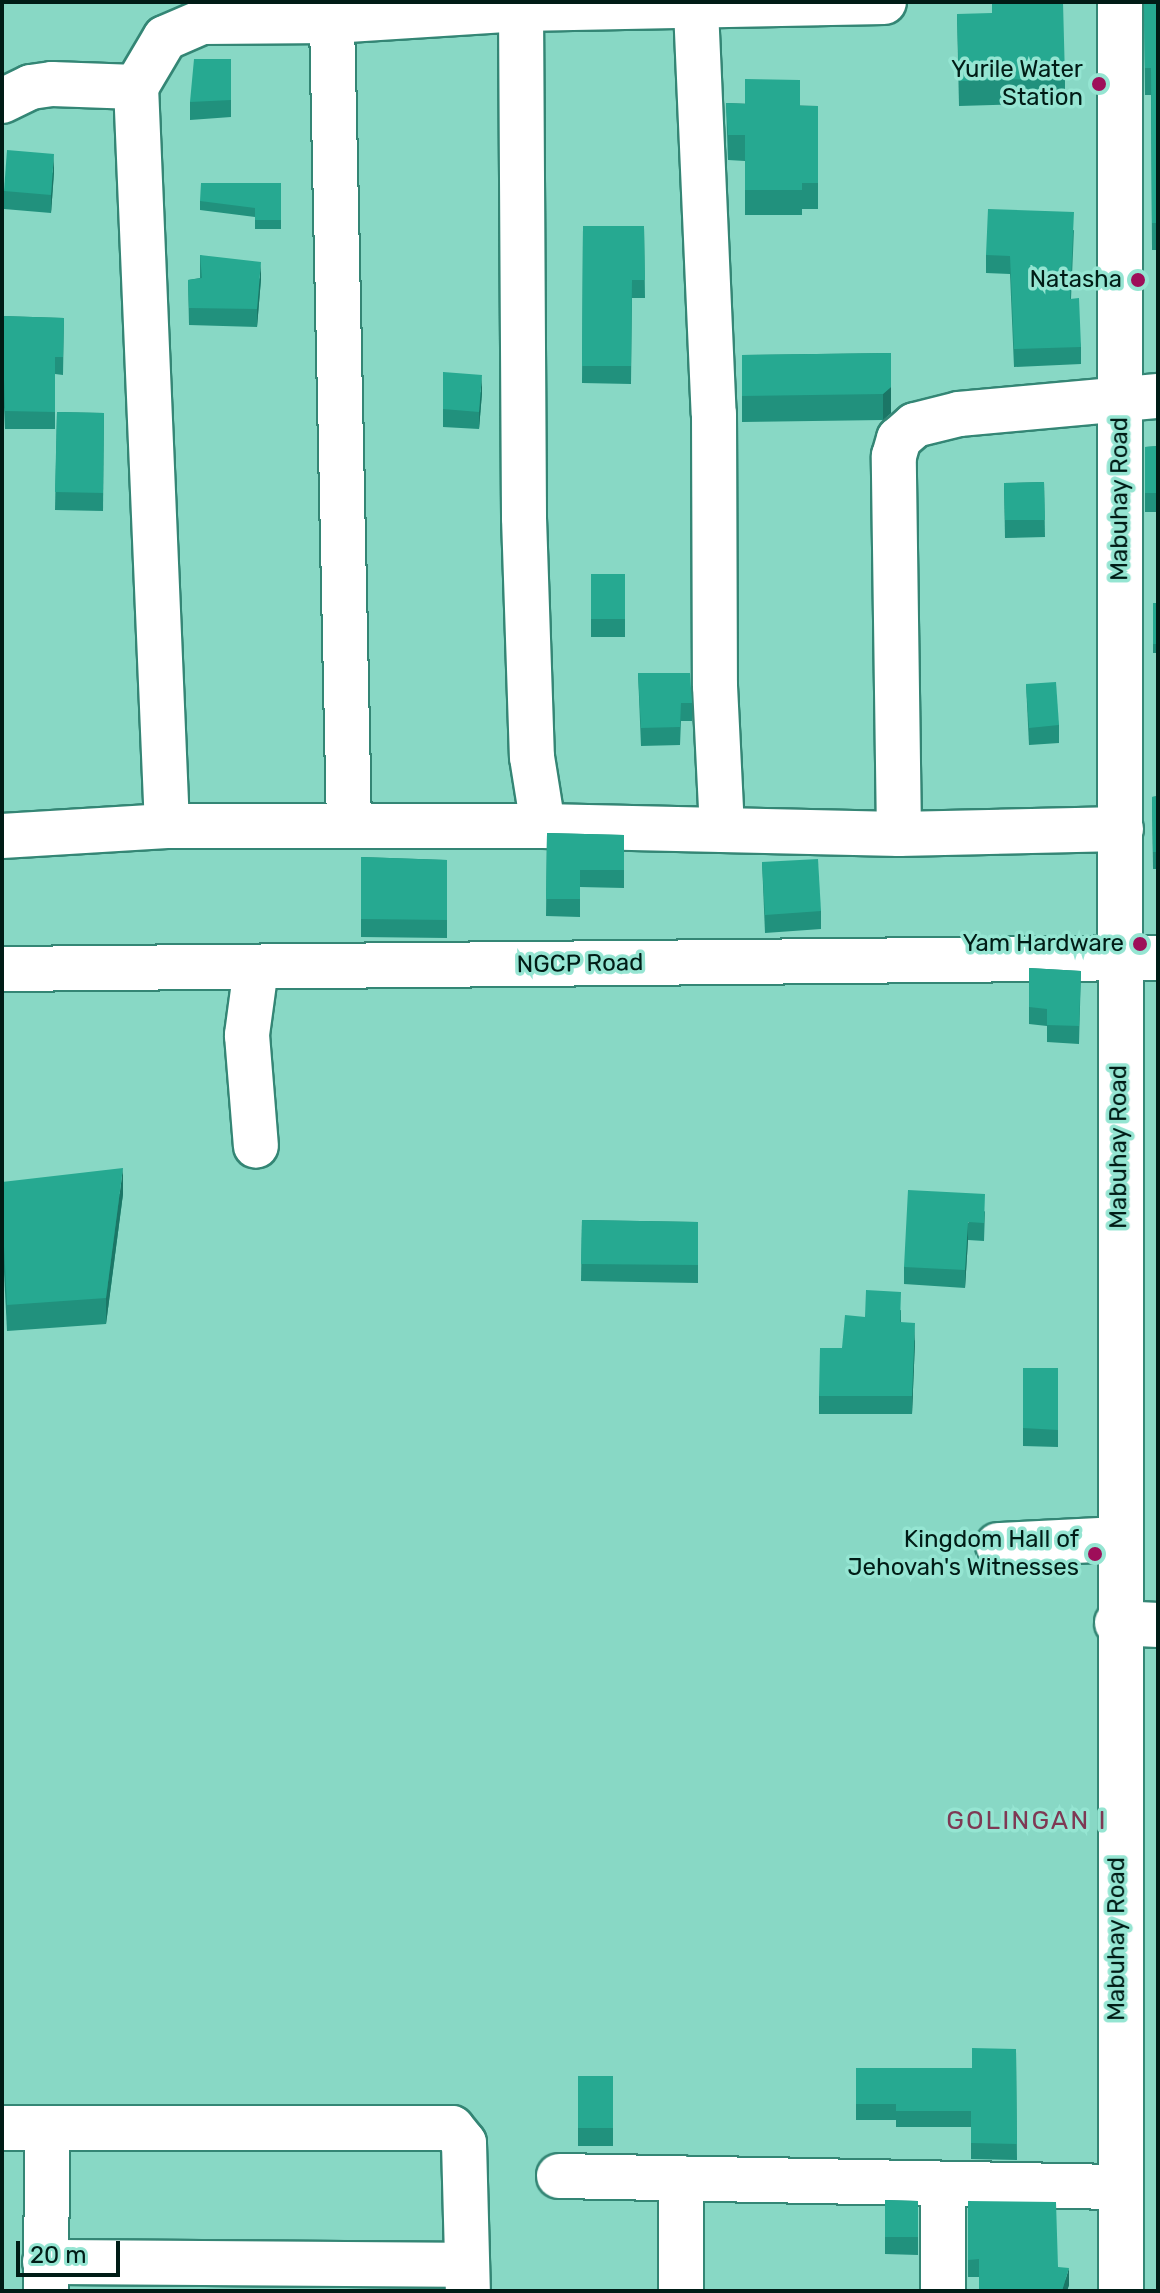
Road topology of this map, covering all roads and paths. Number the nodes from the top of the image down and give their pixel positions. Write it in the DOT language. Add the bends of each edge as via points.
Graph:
graph roads {
  1 [pos="884,2"];
  2 [pos="1120,2"];
  3 [pos="521,9"];
  4 [pos="696,9"];
  5 [pos="192,12"];
  6 [pos="332,21"];
  7 [pos="136,87"];
  8 [pos="2,101"];
  9 [pos="1139,396"];
  10 [pos="167,826"];
  11 [pos="349,826"];
  12 [pos="543,826"];
  13 [pos="1121,829"];
  14 [pos="722,830"];
  15 [pos="899,834"];
  16 [pos="2,836"];
  17 [pos="1139,958"];
  18 [pos="256,968"];
  19 [pos="2,969"];
  20 [pos="256,1146"];
  21 [pos="1117,1539"];
  22 [pos="998,1545"];
  23 [pos="1138,1624"];
  24 [pos="2,2128"];
  25 [pos="47,2129"];
  26 [pos="559,2176"];
  27 [pos="681,2178"];
  28 [pos="943,2186"];
  29 [pos="1118,2187"];
  30 [pos="46,2277"];
  31 [pos="468,2278"];
  32 [pos="681,2291"];
  33 [pos="943,2291"];
  34 [pos="1121,2291"];
  1 -- 4 [label="street"];
  2 -- 9 [label="street, Mabuhay Road"];
  3 -- 4 [label="street"];
  3 -- 6 [label="street"];
  3 -- 12 [label="street" via="524,518 532,757"];
  4 -- 14 [label="street" via="714,414 715,686"];
  5 -- 6 [label="street"];
  5 -- 7 [label="street" via="165,38"];
  6 -- 11 [label="street"];
  7 -- 8 [label="street" via="52,84"];
  7 -- 10 [label="street"];
  9 -- 13 [label="street, Mabuhay Road"];
  9 -- 15 [label="street" via="959,414 915,425 899,439 894,456"];
  10 -- 11 [label="street"];
  10 -- 16 [label="street"];
  11 -- 12 [label="street"];
  12 -- 14 [label="street"];
  13 -- 15 [label="street"];
  13 -- 17 [label="street, Mabuhay Road"];
  14 -- 15 [label="street"];
  17 -- 18 [label="street, NGCP Road"];
  17 -- 21 [label="street, Mabuhay Road"];
  18 -- 19 [label="street, NGCP Road"];
  18 -- 20 [label="street" via="247,1035"];
  21 -- 22 [label="street"];
  21 -- 23 [label="street, Mabuhay Road"];
  23 -- 29 [label="street, Mabuhay Road"];
  24 -- 25 [label="street"];
  25 -- 30 [label="street"];
  25 -- 31 [label="street" via="452,2128 464,2143"];
  26 -- 27 [label="street"];
  27 -- 28 [label="street"];
  27 -- 32 [label="street"];
  28 -- 29 [label="street"];
  28 -- 33 [label="street"];
  29 -- 34 [label="street, Mabuhay Road"];
  30 -- 31 [label="street"];
}
